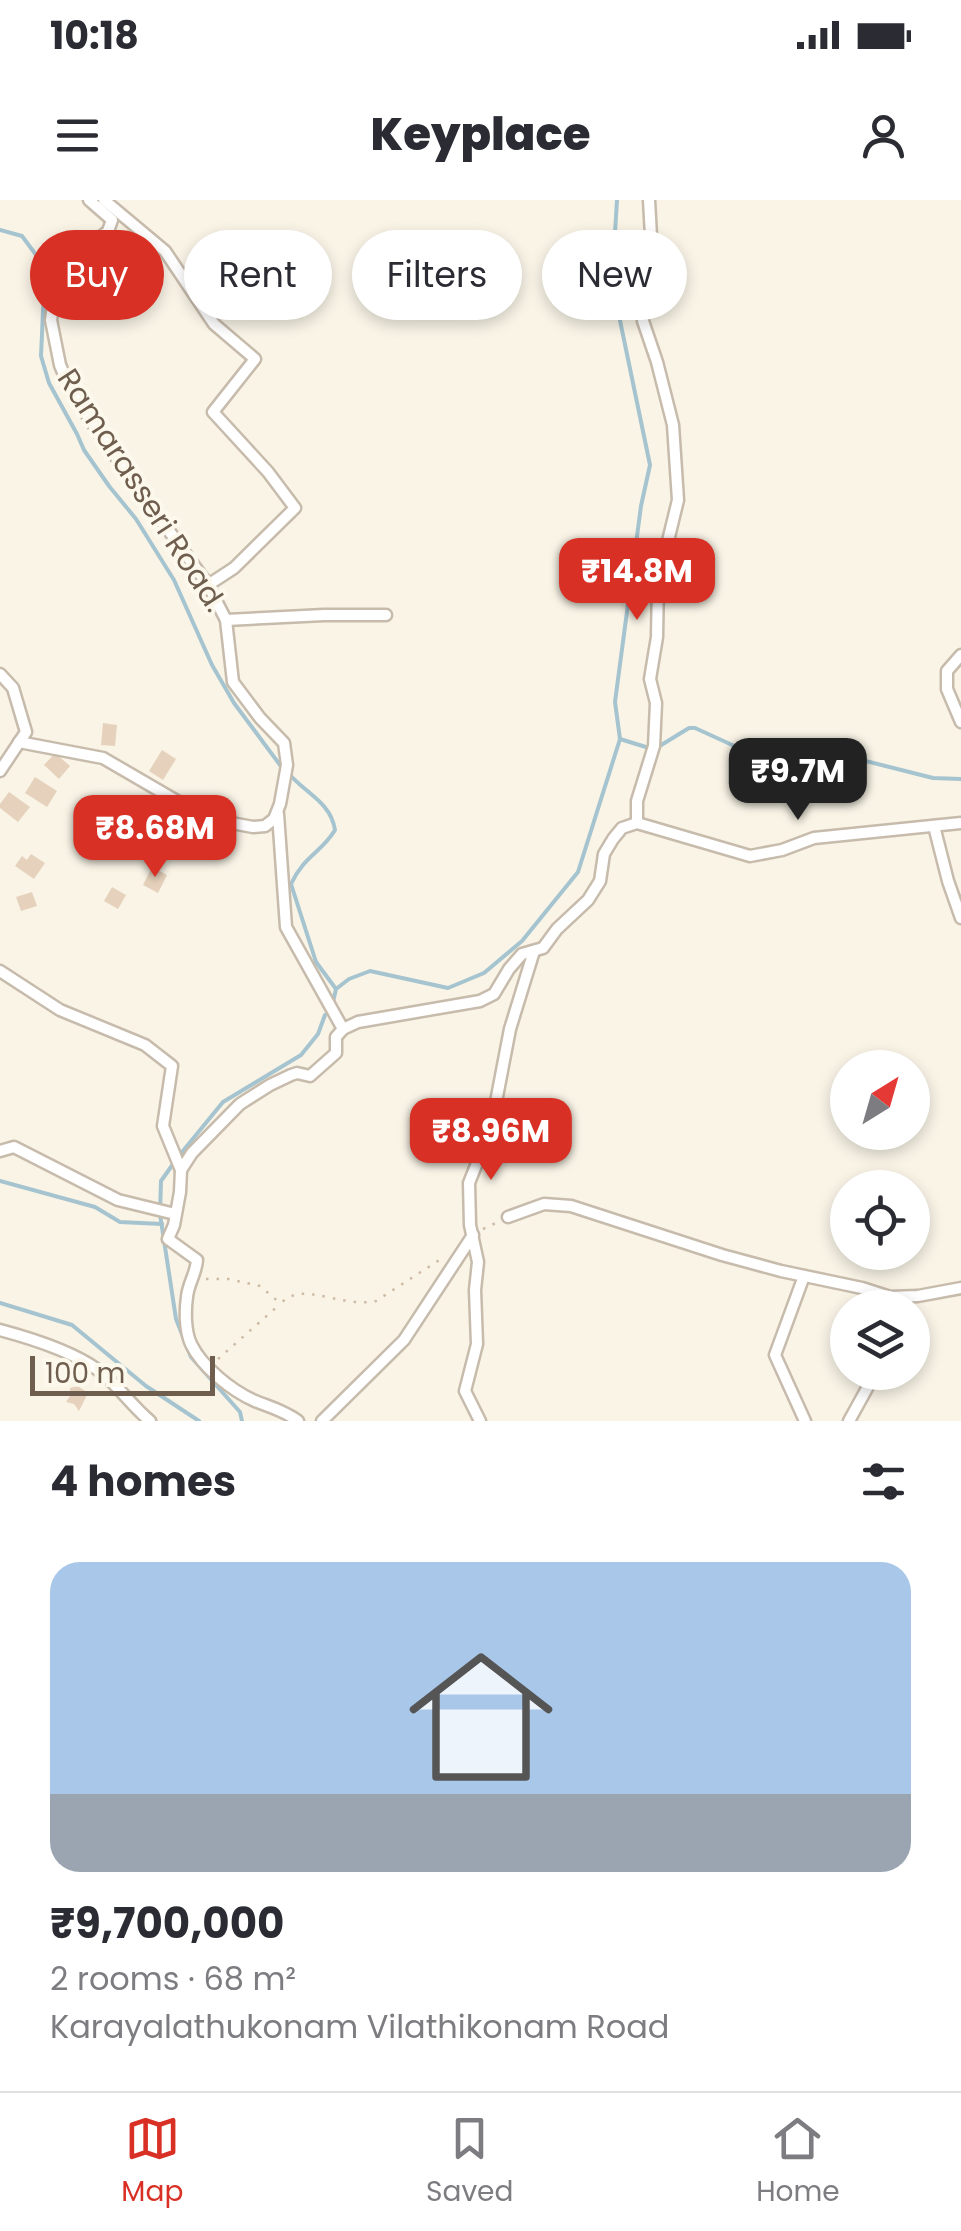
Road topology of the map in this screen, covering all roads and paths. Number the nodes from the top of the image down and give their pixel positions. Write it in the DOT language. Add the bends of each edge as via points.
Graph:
graph roads {
  1 [pos="90,200"];
  2 [pos="104,200"];
  3 [pos="649,200"];
  4 [pos="208,585"];
  5 [pos="386,615"];
  6 [pos="226,620"];
  7 [pos="961,655"];
  8 [pos="0,674"];
  9 [pos="961,722"];
  10 [pos="19,742"];
  11 [pos="0,770"];
  12 [pos="278,813"];
  13 [pos="637,822"];
  14 [pos="961,822"];
  15 [pos="934,826"];
  16 [pos="961,918"];
  17 [pos="534,951"];
  18 [pos="0,971"];
  19 [pos="343,1029"];
  20 [pos="0,1151"];
  21 [pos="181,1170"];
  22 [pos="175,1214"];
  23 [pos="508,1217"];
  24 [pos="472,1234"];
  25 [pos="447,1254"];
  26 [pos="804,1276"];
  27 [pos="194,1278"];
  28 [pos="961,1288"];
  29 [pos="868,1290"];
  30 [pos="930,1294"];
  31 [pos="280,1304"];
  32 [pos="0,1330"];
  33 [pos="209,1367"];
  34 [pos="866,1390"];
  35 [pos="150,1421"];
  36 [pos="298,1421"];
  37 [pos="322,1421"];
  38 [pos="480,1421"];
  39 [pos="805,1421"];
  40 [pos="849,1421"];
  1 -- 4 [label="street, Ramarasseri Road." via="112,220 56,280 51,320 60,365 98,432"];
  2 -- 4 [label="street" via="165,251 214,324 255,358 214,412 295,508"];
  3 -- 13 [label="street" via="643,321 673,424 678,503 658,582 650,679 653,749"];
  4 -- 6 [label="street, Ramarasseri Road."];
  5 -- 6 [label="street"];
  6 -- 12 [label="street, Ramarasseri Road." via="234,682 284,743"];
  7 -- 9 [label="street" via="947,671"];
  8 -- 10 [label="street" via="13,688 26,732"];
  10 -- 11 [label="street"];
  10 -- 12 [label="street" via="103,758 226,822 259,827"];
  12 -- 19 [label="street, Ramarasseri Road." via="286,927"];
  13 -- 15 [label="street" via="750,856 814,838"];
  13 -- 17 [label="street" via="613,839 588,900"];
  14 -- 15 [label="street"];
  15 -- 16 [label="street"];
  17 -- 19 [label="street" via="522,954 494,994 480,1001"];
  17 -- 24 [label="street" via="491,1128 469,1182"];
  18 -- 21 [label="street" via="60,1010 145,1045 172,1066 162,1126"];
  19 -- 21 [label="street" via="330,1059 310,1076 291,1075 240,1104"];
  20 -- 22 [label="street" via="14,1147 118,1200"];
  21 -- 22 [label="street"];
  22 -- 27 [label="street" via="168,1239 198,1260"];
  23 -- 24 [label="path"];
  23 -- 26 [label="street" via="544,1204 571,1206"];
  24 -- 37 [label="street" via="404,1340"];
  24 -- 38 [label="street" via="476,1344 465,1390"];
  25 -- 27 [label="path" via="363,1304 307,1294 280,1303 260,1286"];
  26 -- 29 [label="street"];
  26 -- 39 [label="street" via="775,1355"];
  27 -- 33 [label="street" via="186,1304 190,1340"];
  28 -- 30 [label="street"];
  31 -- 33 [label="path"];
  32 -- 35 [label="street" via="38,1340 98,1370"];
  33 -- 36 [label="street" via="240,1394"];
  34 -- 40 [label="street"];
}
